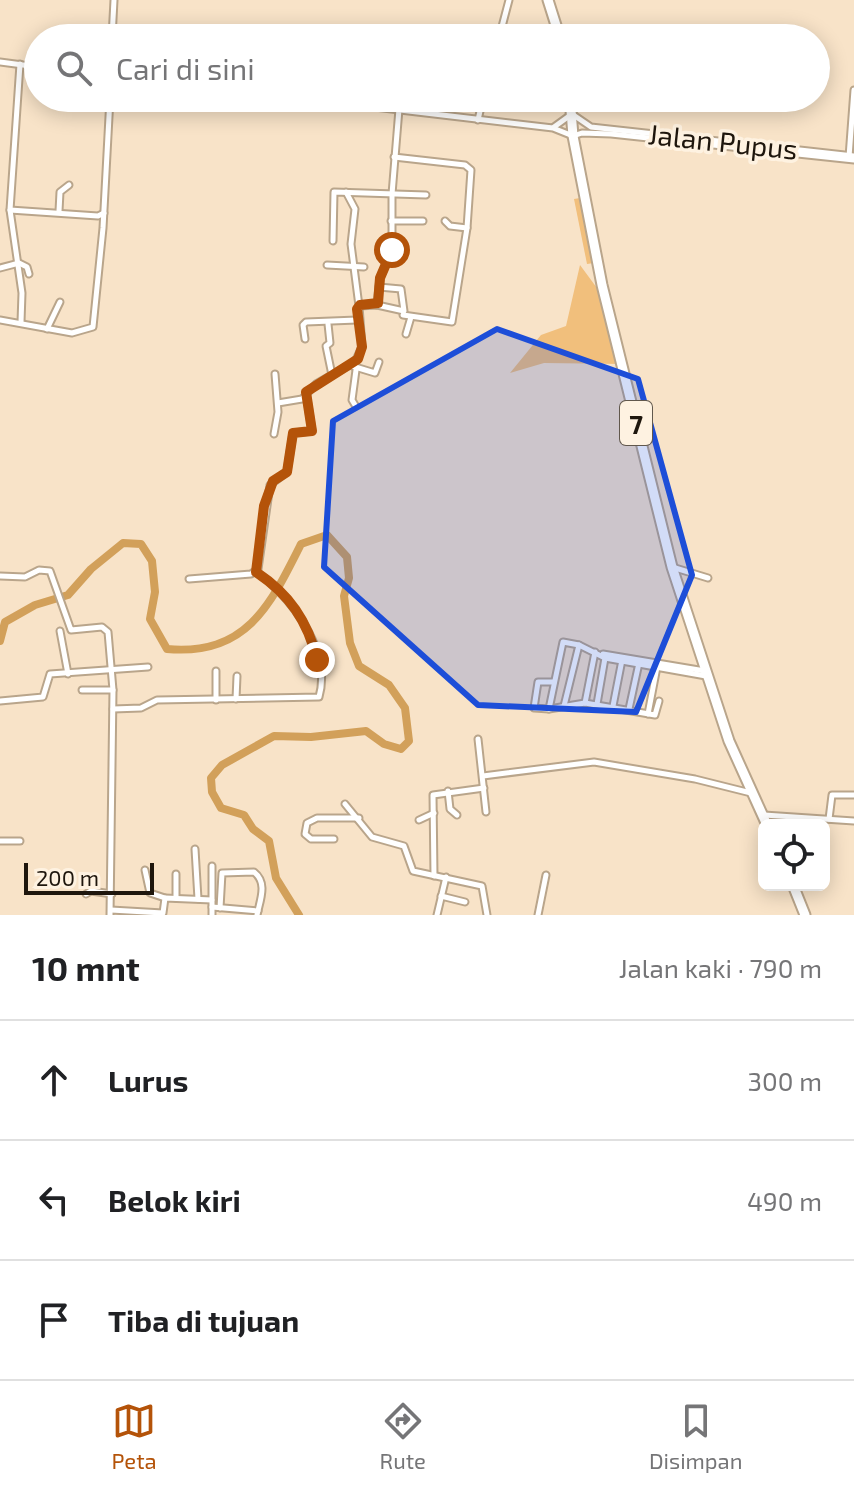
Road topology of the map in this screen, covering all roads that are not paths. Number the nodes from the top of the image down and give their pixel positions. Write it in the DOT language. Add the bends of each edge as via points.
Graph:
graph roads {
  1 [pos="114,0"];
  2 [pos="509,0"];
  3 [pos="548,0"];
  4 [pos="113,24"];
  5 [pos="503,24"];
  6 [pos="556,24"];
  7 [pos="0,62"];
  8 [pos="20,64"];
  9 [pos="24,65"];
  10 [pos="854,90"];
  11 [pos="109,112"];
  12 [pos="399,112"];
  13 [pos="421,112"];
  14 [pos="480,112"];
  15 [pos="572,114"];
  16 [pos="478,120"];
  17 [pos="553,128"];
  18 [pos="573,136"];
  19 [pos="394,157"];
  20 [pos="851,158"];
  21 [pos="69,185"];
  22 [pos="346,192"];
  23 [pos="392,194"];
  24 [pos="426,195"];
  25 [pos="10,210"];
  26 [pos="59,211"];
  27 [pos="104,212"];
  28 [pos="391,221"];
  29 [pos="423,221"];
  30 [pos="445,221"];
  31 [pos="467,228"];
  32 [pos="333,241"];
  33 [pos="19,263"];
  34 [pos="327,265"];
  35 [pos="355,267"];
  36 [pos="364,267"];
  37 [pos="0,268"];
  38 [pos="29,274"];
  39 [pos="379,287"];
  40 [pos="60,302"];
  41 [pos="377,305"];
  42 [pos="359,306"];
  43 [pos="403,314"];
  44 [pos="411,317"];
  45 [pos="0,320"];
  46 [pos="357,320"];
  47 [pos="21,322"];
  48 [pos="328,324"];
  49 [pos="47,329"];
  50 [pos="406,334"];
  51 [pos="305,339"];
  52 [pos="379,362"];
  53 [pos="354,368"];
  54 [pos="275,374"];
  55 [pos="332,375"];
  56 [pos="306,392"];
  57 [pos="278,403"];
  58 [pos="355,405"];
  59 [pos="274,434"];
  60 [pos="672,567"];
  61 [pos="256,572"];
  62 [pos="0,576"];
  63 [pos="708,578"];
  64 [pos="189,579"];
  65 [pos="60,631"];
  66 [pos="579,645"];
  67 [pos="602,654"];
  68 [pos="622,660"];
  69 [pos="640,663"];
  70 [pos="657,666"];
  71 [pos="148,667"];
  72 [pos="111,669"];
  73 [pos="216,671"];
  74 [pos="591,672"];
  75 [pos="705,673"];
  76 [pos="68,674"];
  77 [pos="602,674"];
  78 [pos="237,676"];
  79 [pos="554,682"];
  80 [pos="82,690"];
  81 [pos="113,690"];
  82 [pos="216,700"];
  83 [pos="236,700"];
  84 [pos="0,701"];
  85 [pos="659,701"];
  86 [pos="585,703"];
  87 [pos="597,704"];
  88 [pos="564,706"];
  89 [pos="613,706"];
  90 [pos="113,709"];
  91 [pos="549,709"];
  92 [pos="629,709"];
  93 [pos="648,714"];
  94 [pos="478,739"];
  95 [pos="483,776"];
  96 [pos="484,788"];
  97 [pos="448,791"];
  98 [pos="751,793"];
  99 [pos="854,795"];
  100 [pos="345,804"];
  101 [pos="486,812"];
  102 [pos="434,813"];
  103 [pos="457,815"];
  104 [pos="763,815"];
  105 [pos="360,818"];
  106 [pos="765,819"];
  107 [pos="829,819"];
  108 [pos="830,819"];
  109 [pos="419,820"];
  110 [pos="854,821"];
  111 [pos="334,839"];
  112 [pos="0,841"];
  113 [pos="20,841"];
  114 [pos="195,849"];
  115 [pos="212,866"];
  116 [pos="145,870"];
  117 [pos="176,874"];
  118 [pos="546,875"];
  119 [pos="434,876"];
  120 [pos="446,877"];
  121 [pos="795,891"];
  122 [pos="86,894"];
  123 [pos="112,894"];
  124 [pos="441,896"];
  125 [pos="165,898"];
  126 [pos="176,898"];
  127 [pos="198,899"];
  128 [pos="465,902"];
  129 [pos="212,904"];
  130 [pos="220,908"];
  131 [pos="111,913"];
  132 [pos="257,913"];
  133 [pos="163,914"];
  134 [pos="212,915"];
  135 [pos="437,915"];
  136 [pos="487,915"];
  137 [pos="538,915"];
  138 [pos="805,915"];
  1 -- 4 [label="street"];
  2 -- 5 [label="street"];
  3 -- 6 [label="highway"];
  7 -- 8 [label="street"];
  8 -- 9 [label="street"];
  8 -- 25 [label="street"];
  10 -- 20 [label="street"];
  11 -- 27 [label="street"];
  12 -- 19 [label="street"];
  13 -- 16 [label="street, Jalan Pupus"];
  14 -- 16 [label="street"];
  15 -- 17 [label="street"];
  15 -- 18 [label="highway, 7"];
  15 -- 20 [label="street, Jalan Pupus" via="591,127"];
  16 -- 17 [label="street, Jalan Pupus"];
  17 -- 18 [label="street, Jalan Pupus"];
  18 -- 20 [label="street, Jalan Pupus" via="611,134"];
  18 -- 60 [label="highway, 7" via="602,285"];
  19 -- 23 [label="street"];
  19 -- 31 [label="street" via="470,168"];
  21 -- 26 [label="street" via="59,193"];
  22 -- 23 [label="street"];
  22 -- 32 [label="street" via="334,192"];
  22 -- 35 [label="street" via="355,209"];
  23 -- 24 [label="street"];
  23 -- 28 [label="street"];
  25 -- 26 [label="street"];
  25 -- 33 [label="street"];
  26 -- 27 [label="street" via="98,216"];
  27 -- 49 [label="street" via="93,327 72,333"];
  28 -- 29 [label="street"];
  28 -- 39 [label="street" via="391,257"];
  30 -- 31 [label="street"];
  31 -- 44 [label="street" via="452,322"];
  33 -- 37 [label="street"];
  33 -- 38 [label="street"];
  33 -- 47 [label="street"];
  34 -- 35 [label="street"];
  35 -- 36 [label="street"];
  35 -- 42 [label="street"];
  39 -- 41 [label="street"];
  39 -- 43 [label="street" via="401,289"];
  40 -- 49 [label="street"];
  41 -- 42 [label="street"];
  41 -- 43 [label="street"];
  42 -- 46 [label="street"];
  43 -- 44 [label="street"];
  44 -- 50 [label="street"];
  45 -- 47 [label="street"];
  46 -- 48 [label="street"];
  46 -- 53 [label="street" via="362,347"];
  47 -- 49 [label="street"];
  48 -- 51 [label="street" via="304,323"];
  48 -- 55 [label="street"];
  52 -- 53 [label="street" via="377,373"];
  53 -- 55 [label="street"];
  53 -- 58 [label="street"];
  54 -- 57 [label="street"];
  55 -- 56 [label="street"];
  56 -- 57 [label="street" via="302,399"];
  56 -- 61 [label="street" via="312,431 293,433 287,472 270,485"];
  57 -- 59 [label="street"];
  60 -- 63 [label="street"];
  60 -- 75 [label="highway, 7"];
  61 -- 64 [label="street"];
  61 -- 83 [label="street" via="284,593 313,643 321,695"];
  62 -- 72 [label="street" via="52,573 71,630 107,630"];
  65 -- 76 [label="street"];
  66 -- 67 [label="street"];
  66 -- 79 [label="street" via="563,642"];
  66 -- 88 [label="street"];
  67 -- 68 [label="street"];
  67 -- 74 [label="street"];
  67 -- 77 [label="street"];
  68 -- 69 [label="street"];
  68 -- 89 [label="street"];
  69 -- 70 [label="street"];
  69 -- 92 [label="street"];
  70 -- 75 [label="street"];
  70 -- 93 [label="street"];
  71 -- 72 [label="street"];
  72 -- 76 [label="street"];
  72 -- 81 [label="street"];
  73 -- 82 [label="street"];
  74 -- 77 [label="street"];
  74 -- 86 [label="street"];
  75 -- 98 [label="highway, 7"];
  76 -- 84 [label="street" via="48,675 43,697"];
  77 -- 87 [label="street"];
  78 -- 83 [label="street"];
  79 -- 91 [label="street"];
  79 -- 91 [label="street" via="538,682 533,706"];
  80 -- 81 [label="street"];
  81 -- 90 [label="street"];
  82 -- 83 [label="street"];
  82 -- 90 [label="street" via="157,700 141,708"];
  85 -- 93 [label="street" via="656,715"];
  86 -- 87 [label="street"];
  86 -- 88 [label="street"];
  87 -- 89 [label="street"];
  88 -- 91 [label="street"];
  89 -- 92 [label="street"];
  90 -- 123 [label="street"];
  92 -- 93 [label="street"];
  94 -- 95 [label="street"];
  95 -- 96 [label="street"];
  95 -- 98 [label="street" via="594,762"];
  96 -- 97 [label="street"];
  96 -- 101 [label="street"];
  97 -- 102 [label="street" via="433,795"];
  97 -- 103 [label="street" via="450,809"];
  98 -- 104 [label="highway, 7"];
  99 -- 107 [label="street" via="832,795"];
  100 -- 105 [label="street"];
  102 -- 109 [label="street"];
  102 -- 119 [label="street"];
  104 -- 106 [label="highway, 7"];
  104 -- 107 [label="street"];
  105 -- 111 [label="street" via="317,818 307,823 308,837"];
  105 -- 119 [label="street" via="372,837 404,846 413,871"];
  108 -- 110 [label="street"];
  112 -- 113 [label="street"];
  114 -- 127 [label="street"];
  115 -- 129 [label="street"];
  116 -- 125 [label="street" via="150,893"];
  117 -- 126 [label="street"];
  118 -- 137 [label="street"];
  119 -- 120 [label="street"];
  120 -- 124 [label="street"];
  120 -- 136 [label="street" via="482,886"];
  121 -- 138 [label="highway"];
  122 -- 123 [label="street"];
  123 -- 131 [label="street"];
  124 -- 128 [label="street"];
  124 -- 135 [label="street"];
  125 -- 126 [label="street"];
  125 -- 133 [label="street"];
  126 -- 127 [label="street"];
  127 -- 129 [label="street"];
  129 -- 130 [label="street"];
  129 -- 134 [label="street"];
  130 -- 132 [label="street"];
  130 -- 132 [label="street" via="222,873 248,871 262,884"];
  131 -- 133 [label="street"];
}
